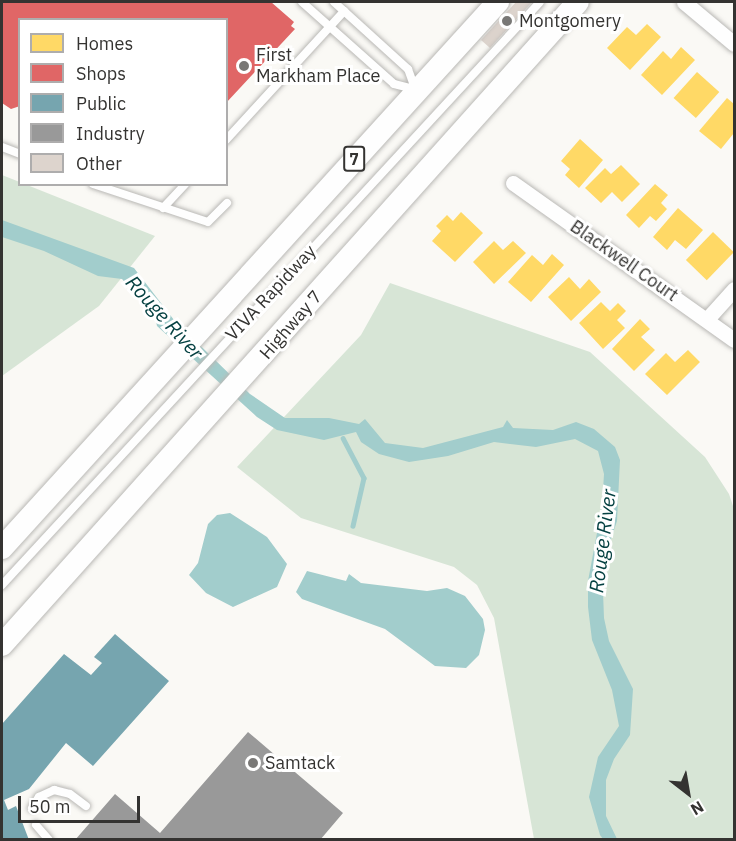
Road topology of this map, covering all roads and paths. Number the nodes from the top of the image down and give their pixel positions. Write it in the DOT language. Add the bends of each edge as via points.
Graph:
graph roads {
  1 [pos="302,2"];
  2 [pos="334,2"];
  3 [pos="498,2"];
  4 [pos="540,2"];
  5 [pos="578,2"];
  6 [pos="684,2"];
  7 [pos="344,11"];
  8 [pos="331,27"];
  9 [pos="735,44"];
  10 [pos="416,90"];
  11 [pos="228,138"];
  12 [pos="2,147"];
  13 [pos="18,153"];
  14 [pos="513,183"];
  15 [pos="99,186"];
  16 [pos="183,186"];
  17 [pos="227,203"];
  18 [pos="163,208"];
  19 [pos="735,289"];
  20 [pos="708,318"];
  21 [pos="735,340"];
  22 [pos="2,548"];
  23 [pos="2,585"];
  24 [pos="2,645"];
  25 [pos="86,806"];
  26 [pos="32,808"];
  27 [pos="36,825"];
  28 [pos="49,840"];
  1 -- 8 [label="lane"];
  2 -- 7 [label="lane"];
  3 -- 10 [label="main road, 7"];
  4 -- 23 [label="lane, VIVA Rapidway"];
  5 -- 24 [label="main road, Highway 7"];
  6 -- 9 [label="street"];
  7 -- 8 [label="lane"];
  7 -- 10 [label="lane" via="408,69"];
  8 -- 10 [label="lane" via="394,84"];
  8 -- 11 [label="lane"];
  10 -- 22 [label="main road, 7" via="160,378"];
  12 -- 13 [label="lane"];
  14 -- 20 [label="street, Blackwell Court"];
  15 -- 18 [label="lane"];
  16 -- 18 [label="lane"];
  17 -- 18 [label="lane" via="208,222"];
  19 -- 20 [label="street"];
  20 -- 21 [label="street, Blackwell Court"];
  25 -- 26 [label="lane" via="70,794 54,790 39,797"];
  27 -- 28 [label="lane"];
}
